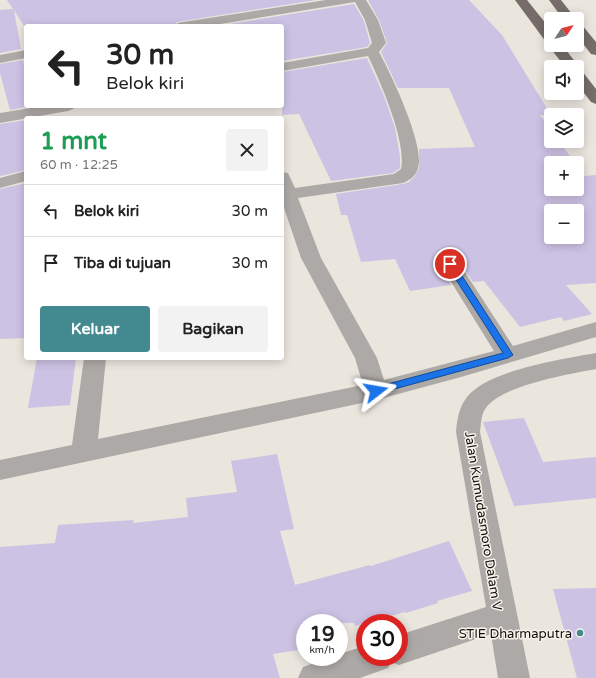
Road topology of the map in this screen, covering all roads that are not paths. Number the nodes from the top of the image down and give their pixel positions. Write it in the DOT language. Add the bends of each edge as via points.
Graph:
graph roads {
  1 [pos="350,0"];
  2 [pos="521,0"];
  3 [pos="555,0"];
  4 [pos="312,3"];
  5 [pos="362,3"];
  6 [pos="564,12"];
  7 [pos="298,13"];
  8 [pos="201,24"];
  9 [pos="251,24"];
  10 [pos="544,30"];
  11 [pos="584,36"];
  12 [pos="372,51"];
  13 [pos="596,51"];
  14 [pos="560,52"];
  15 [pos="24,55"];
  16 [pos="567,60"];
  17 [pos="3,62"];
  18 [pos="24,63"];
  19 [pos="284,67"];
  20 [pos="584,83"];
  21 [pos="596,99"];
  22 [pos="57,108"];
  23 [pos="0,118"];
  24 [pos="24,177"];
  25 [pos="0,183"];
  26 [pos="284,186"];
  27 [pos="450,264"];
  28 [pos="596,329"];
  29 [pos="508,355"];
  30 [pos="95,360"];
  31 [pos="596,361"];
  32 [pos="376,391"];
  33 [pos="84,453"];
  34 [pos="0,470"];
  35 [pos="502,616"];
  36 [pos="408,647"];
  37 [pos="356,664"];
  38 [pos="314,678"];
  39 [pos="514,678"];
  1 -- 4 [label="street"];
  2 -- 10 [label="highway"];
  3 -- 6 [label="highway"];
  4 -- 7 [label="street"];
  5 -- 7 [label="street"];
  5 -- 12 [label="street" via="375,27 379,43"];
  7 -- 8 [label="street"];
  7 -- 9 [label="street"];
  11 -- 13 [label="highway"];
  12 -- 19 [label="street"];
  12 -- 26 [label="street" via="398,107 410,153 410,168 405,175 397,179"];
  14 -- 16 [label="highway"];
  15 -- 17 [label="street"];
  17 -- 18 [label="street"];
  20 -- 21 [label="highway"];
  22 -- 23 [label="street"];
  24 -- 25 [label="street"];
  26 -- 32 [label="street" via="311,258 366,358"];
  27 -- 29 [label="street"];
  28 -- 29 [label="street"];
  29 -- 32 [label="street"];
  30 -- 33 [label="street"];
  31 -- 35 [label="street, Jalan Kumudasmoro Dalam V" via="499,386 482,396 472,411 468,432"];
  32 -- 33 [label="street"];
  33 -- 34 [label="street"];
  35 -- 36 [label="street, Jalan Kumudasmoro Dalam V"];
  35 -- 39 [label="street"];
  37 -- 38 [label="street"];
}
